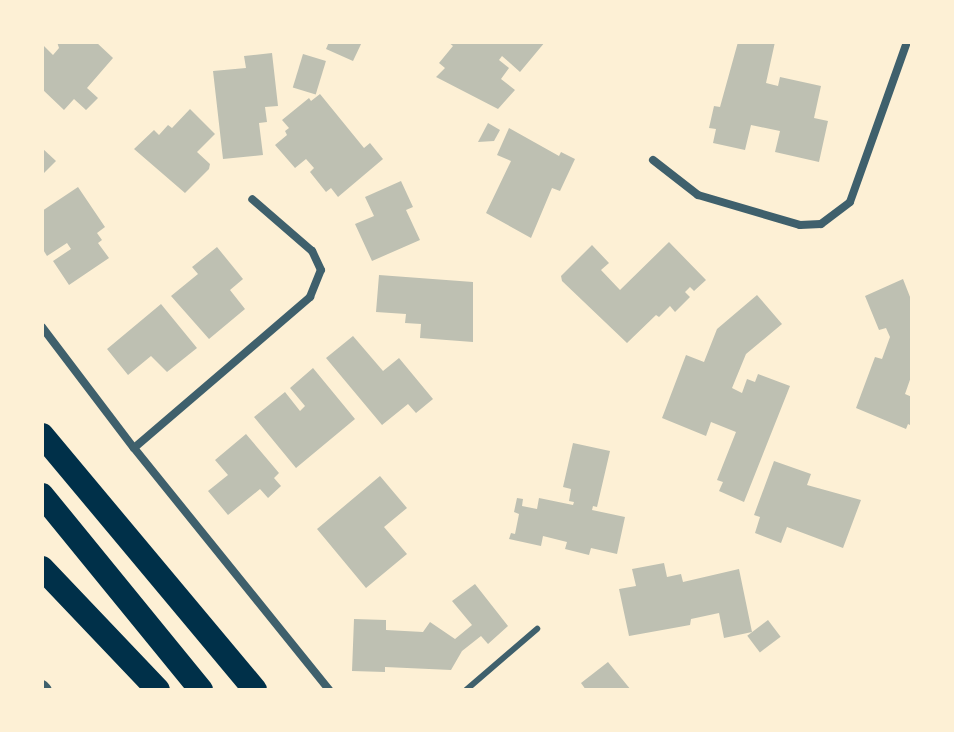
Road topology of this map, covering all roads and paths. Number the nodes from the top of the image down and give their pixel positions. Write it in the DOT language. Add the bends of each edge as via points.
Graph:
graph roads {
  1 [pos="907,42"];
  2 [pos="653,160"];
  3 [pos="252,199"];
  4 [pos="42,327"];
  5 [pos="42,435"];
  6 [pos="134,448"];
  7 [pos="42,495"];
  8 [pos="42,568"];
  9 [pos="537,629"];
  10 [pos="158,690"];
  11 [pos="201,690"];
  12 [pos="255,690"];
  13 [pos="329,690"];
  14 [pos="466,690"];
  1 -- 2 [label="street" via="850,202 821,224 800,225 698,195"];
  3 -- 6 [label="street" via="312,251 321,270 310,297"];
  4 -- 6 [label="street"];
  5 -- 12 [label="highway"];
  6 -- 13 [label="street"];
  7 -- 11 [label="highway"];
  8 -- 10 [label="highway"];
  9 -- 14 [label="lane"];
}
